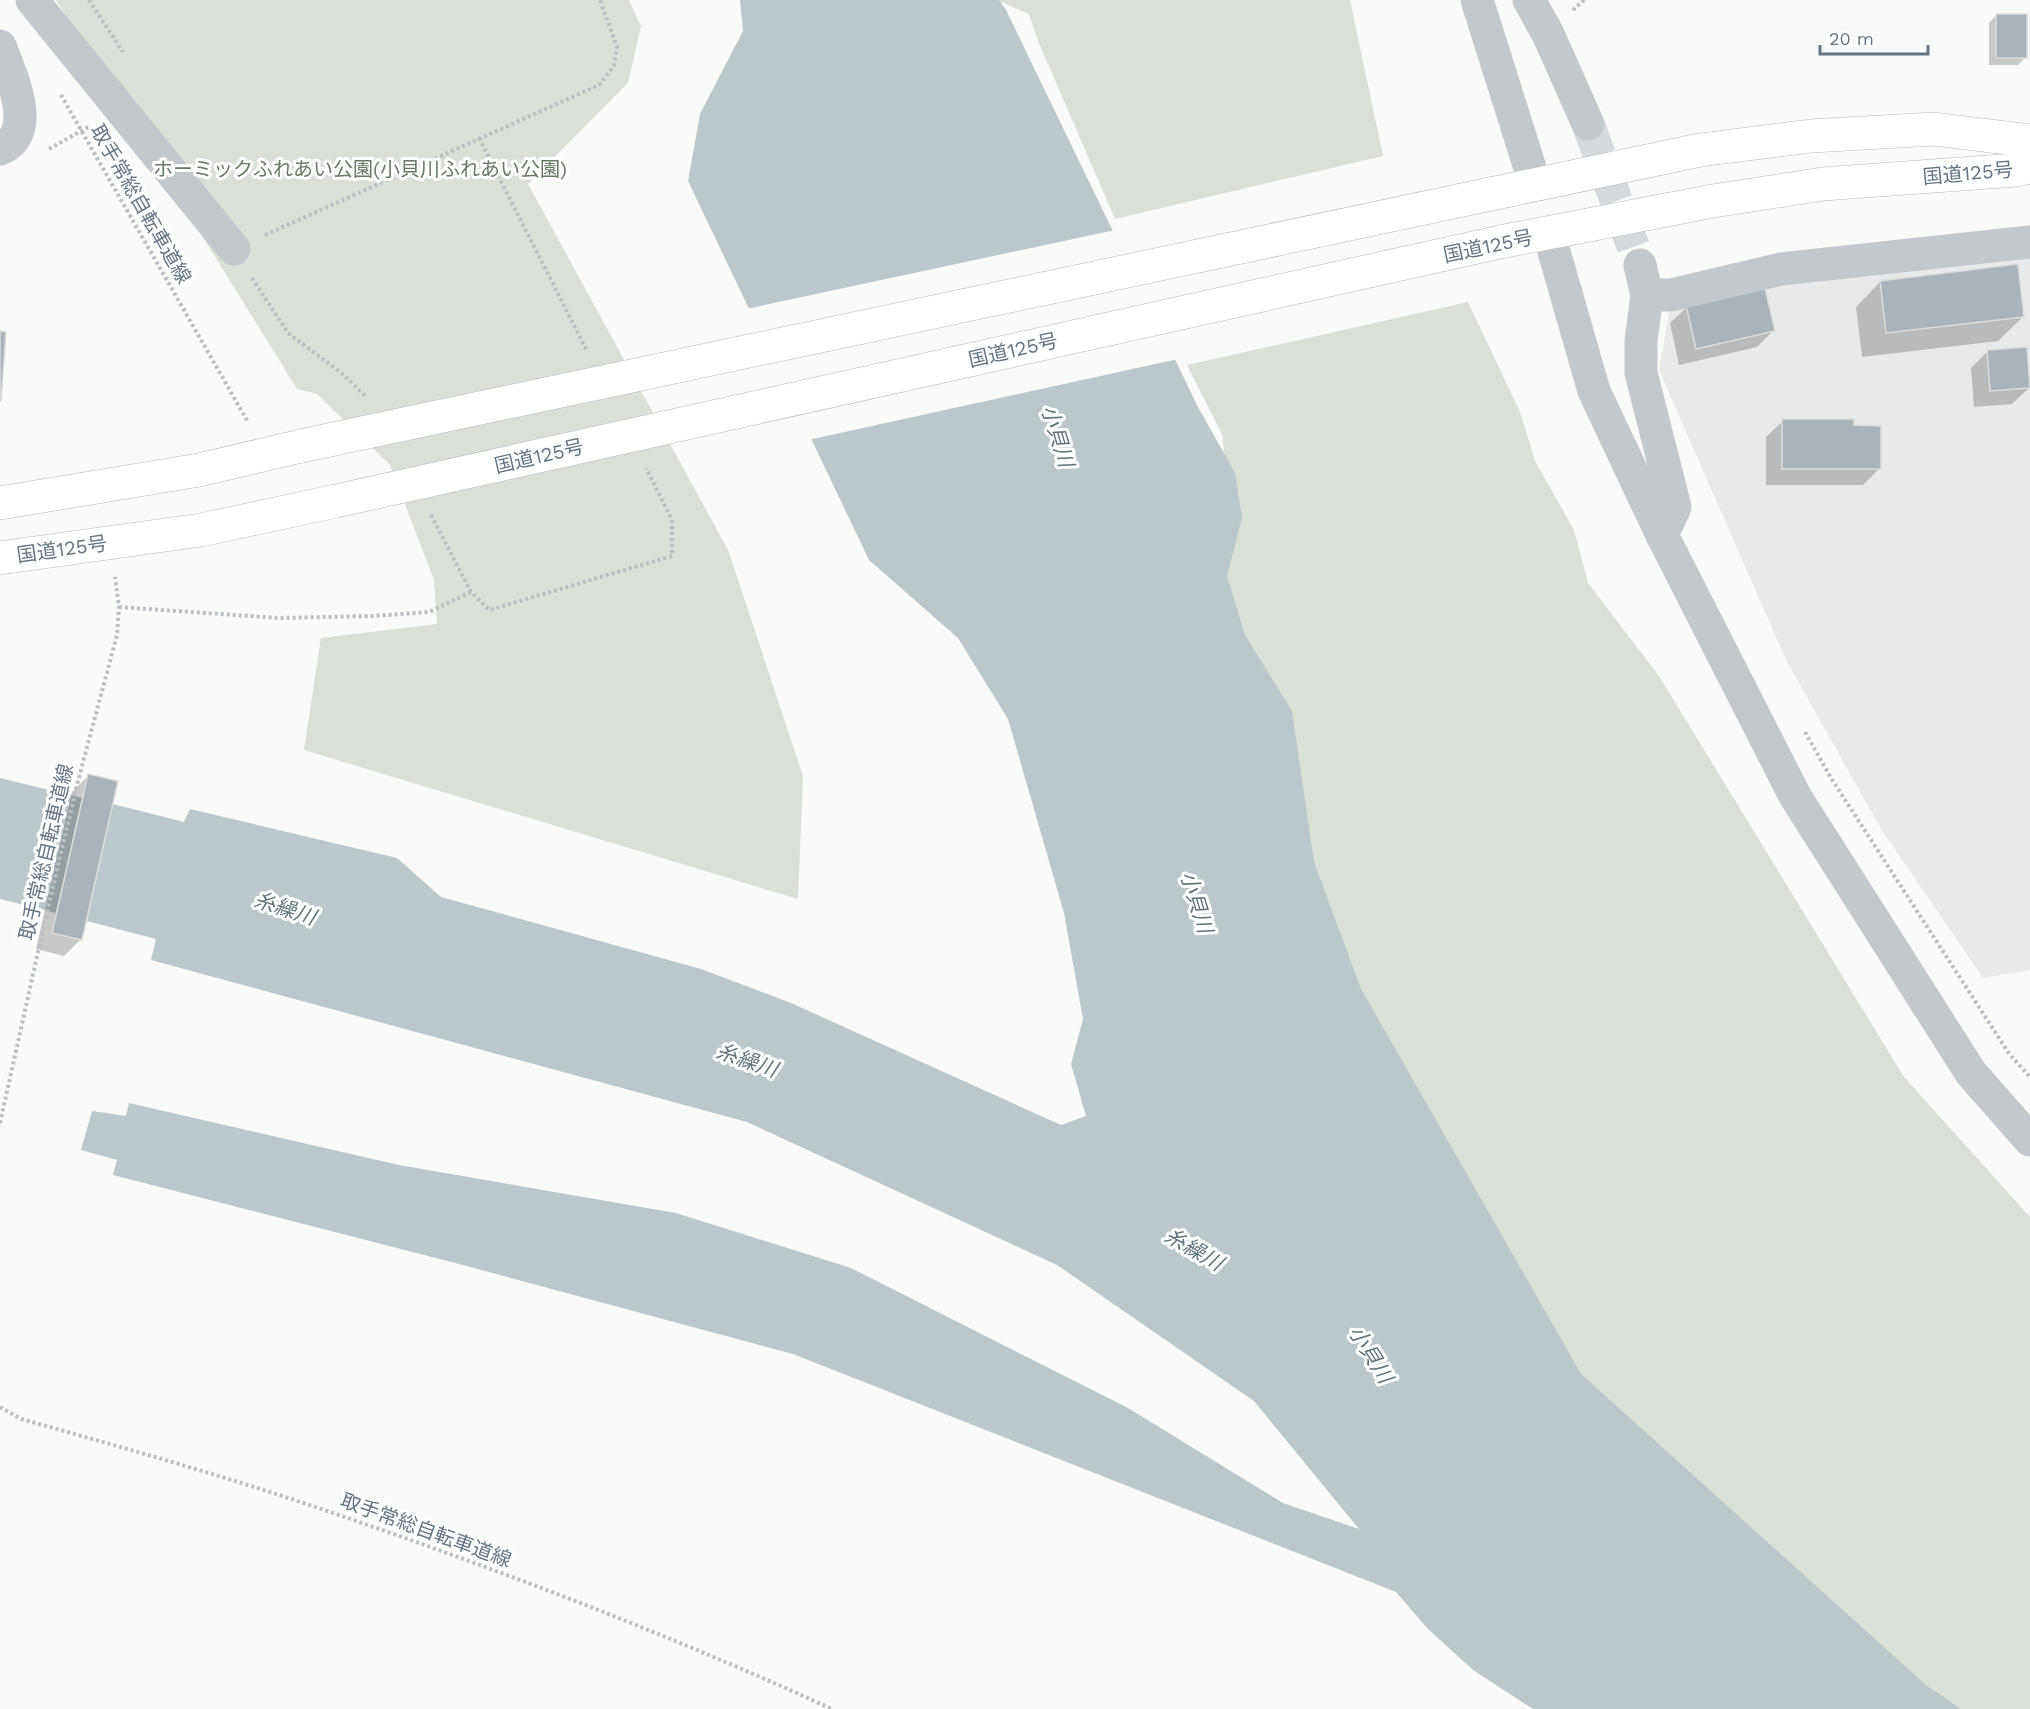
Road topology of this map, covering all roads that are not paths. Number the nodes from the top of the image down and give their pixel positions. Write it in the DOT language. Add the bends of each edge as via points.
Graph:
graph roads {
  1 [pos="32,0"];
  2 [pos="1477,0"];
  3 [pos="1529,0"];
  4 [pos="0,46"];
  5 [pos="1588,124"];
  6 [pos="2030,141"];
  7 [pos="0,149"];
  8 [pos="2030,167"];
  9 [pos="1535,184"];
  10 [pos="1549,234"];
  11 [pos="2030,242"];
  12 [pos="234,249"];
  13 [pos="0,502"];
  14 [pos="1662,535"];
  15 [pos="0,558"];
  16 [pos="2030,1140"];
  1 -- 12 [label="lane"];
  2 -- 9 [label="lane"];
  3 -- 5 [label="lane"];
  4 -- 7 [label="lane" via="16,89 20,121 12,143"];
  6 -- 9 [label="highway, 国道125号" via="1934,129 1811,136 1700,150"];
  8 -- 10 [label="highway, 国道125号" via="1823,184 1713,201"];
  9 -- 13 [label="highway, 国道125号, bridge" via="199,470"];
  10 -- 14 [label="lane" via="1594,391"];
  10 -- 15 [label="highway, 国道125号, bridge" via="201,530"];
  11 -- 14 [label="lane" via="1781,269 1671,295 1643,280 1641,373 1675,507"];
  14 -- 16 [label="lane" via="1795,796 1971,1073"];
}
